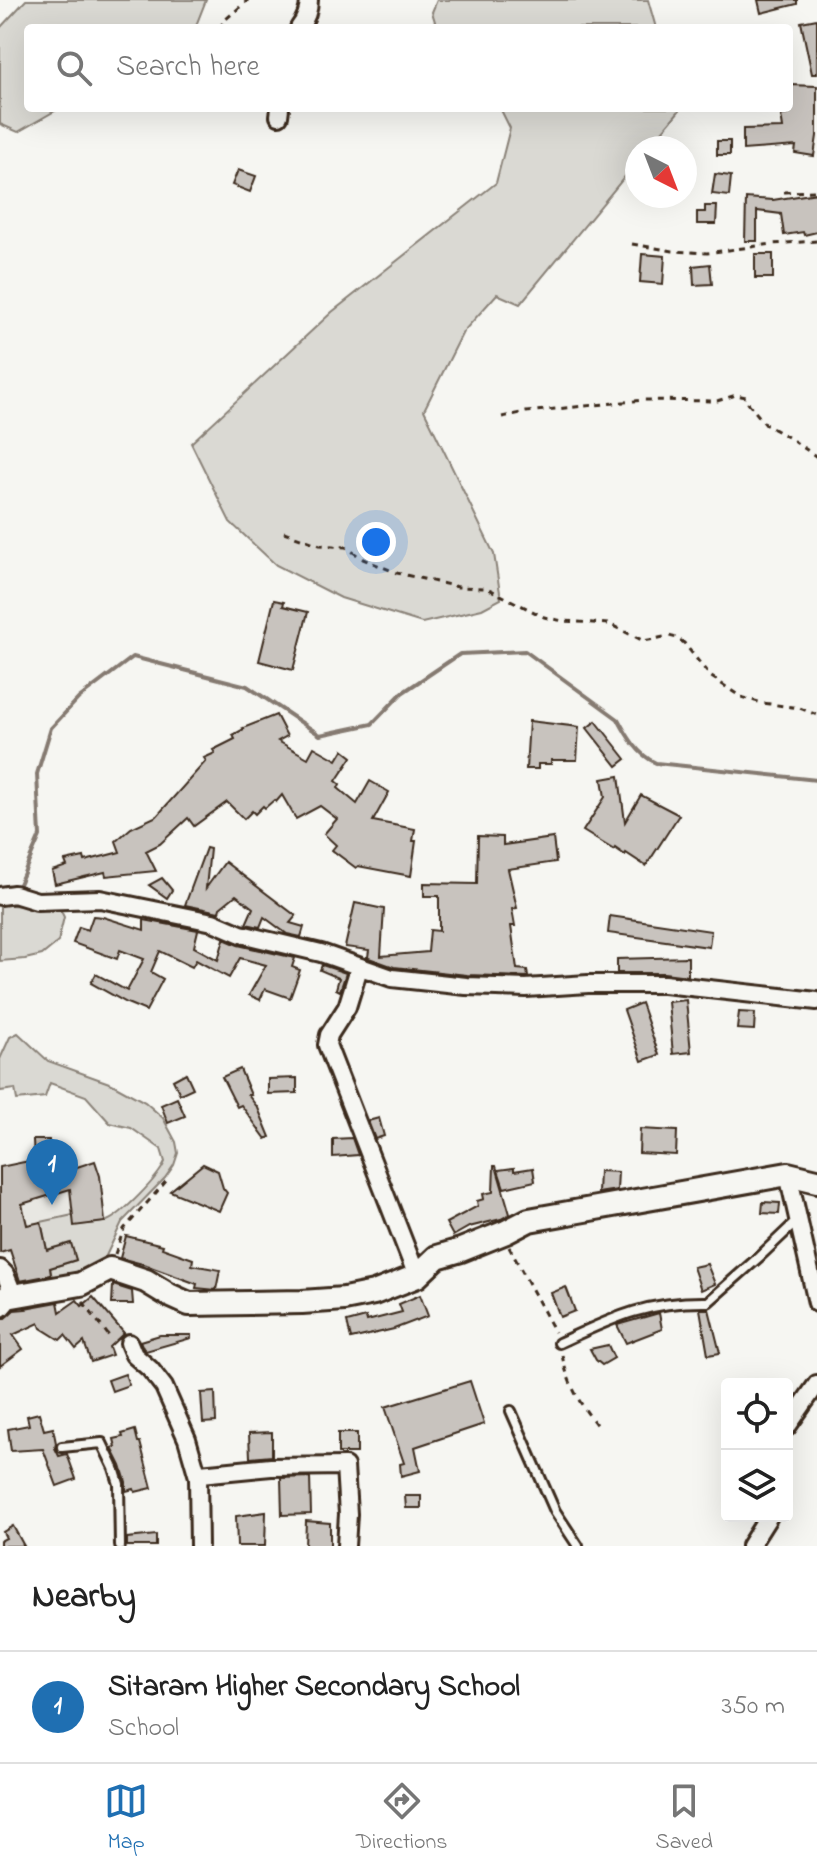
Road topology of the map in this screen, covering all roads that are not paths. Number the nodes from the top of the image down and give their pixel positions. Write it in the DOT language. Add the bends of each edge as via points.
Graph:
graph roads {
  1 [pos="309,0"];
  2 [pos="301,24"];
  3 [pos="0,896"];
  4 [pos="359,968"];
  5 [pos="817,1001"];
  6 [pos="788,1174"];
  7 [pos="817,1181"];
  8 [pos="798,1219"];
  9 [pos="0,1269"];
  10 [pos="417,1276"];
  11 [pos="7,1300"];
  12 [pos="817,1303"];
  13 [pos="120,1342"];
  14 [pos="559,1343"];
  15 [pos="817,1384"];
  16 [pos="511,1411"];
  17 [pos="793,1418"];
  18 [pos="62,1447"];
  19 [pos="198,1477"];
  20 [pos="765,1522"];
  21 [pos="120,1546"];
  22 [pos="199,1546"];
  23 [pos="346,1546"];
  24 [pos="578,1546"];
  25 [pos="750,1546"];
  1 -- 2 [label="street"];
  3 -- 4 [label="street" via="100,899 213,922"];
  4 -- 5 [label="street" via="392,978 466,986 664,984"];
  4 -- 10 [label="street" via="327,1045"];
  6 -- 7 [label="main road"];
  6 -- 8 [label="street"];
  6 -- 10 [label="main road" via="529,1220 437,1257"];
  8 -- 12 [label="street"];
  8 -- 14 [label="lane" via="708,1302 649,1307"];
  9 -- 11 [label="street"];
  10 -- 11 [label="main road" via="344,1299 189,1304 110,1269 81,1284"];
  13 -- 19 [label="street" via="164,1387"];
  15 -- 17 [label="street"];
  16 -- 24 [label="lane" via="555,1511"];
  18 -- 21 [label="lane" via="102,1443 119,1484"];
  19 -- 22 [label="street"];
  19 -- 23 [label="street" via="205,1472 271,1467 345,1466"];
  20 -- 25 [label="street"];
}
